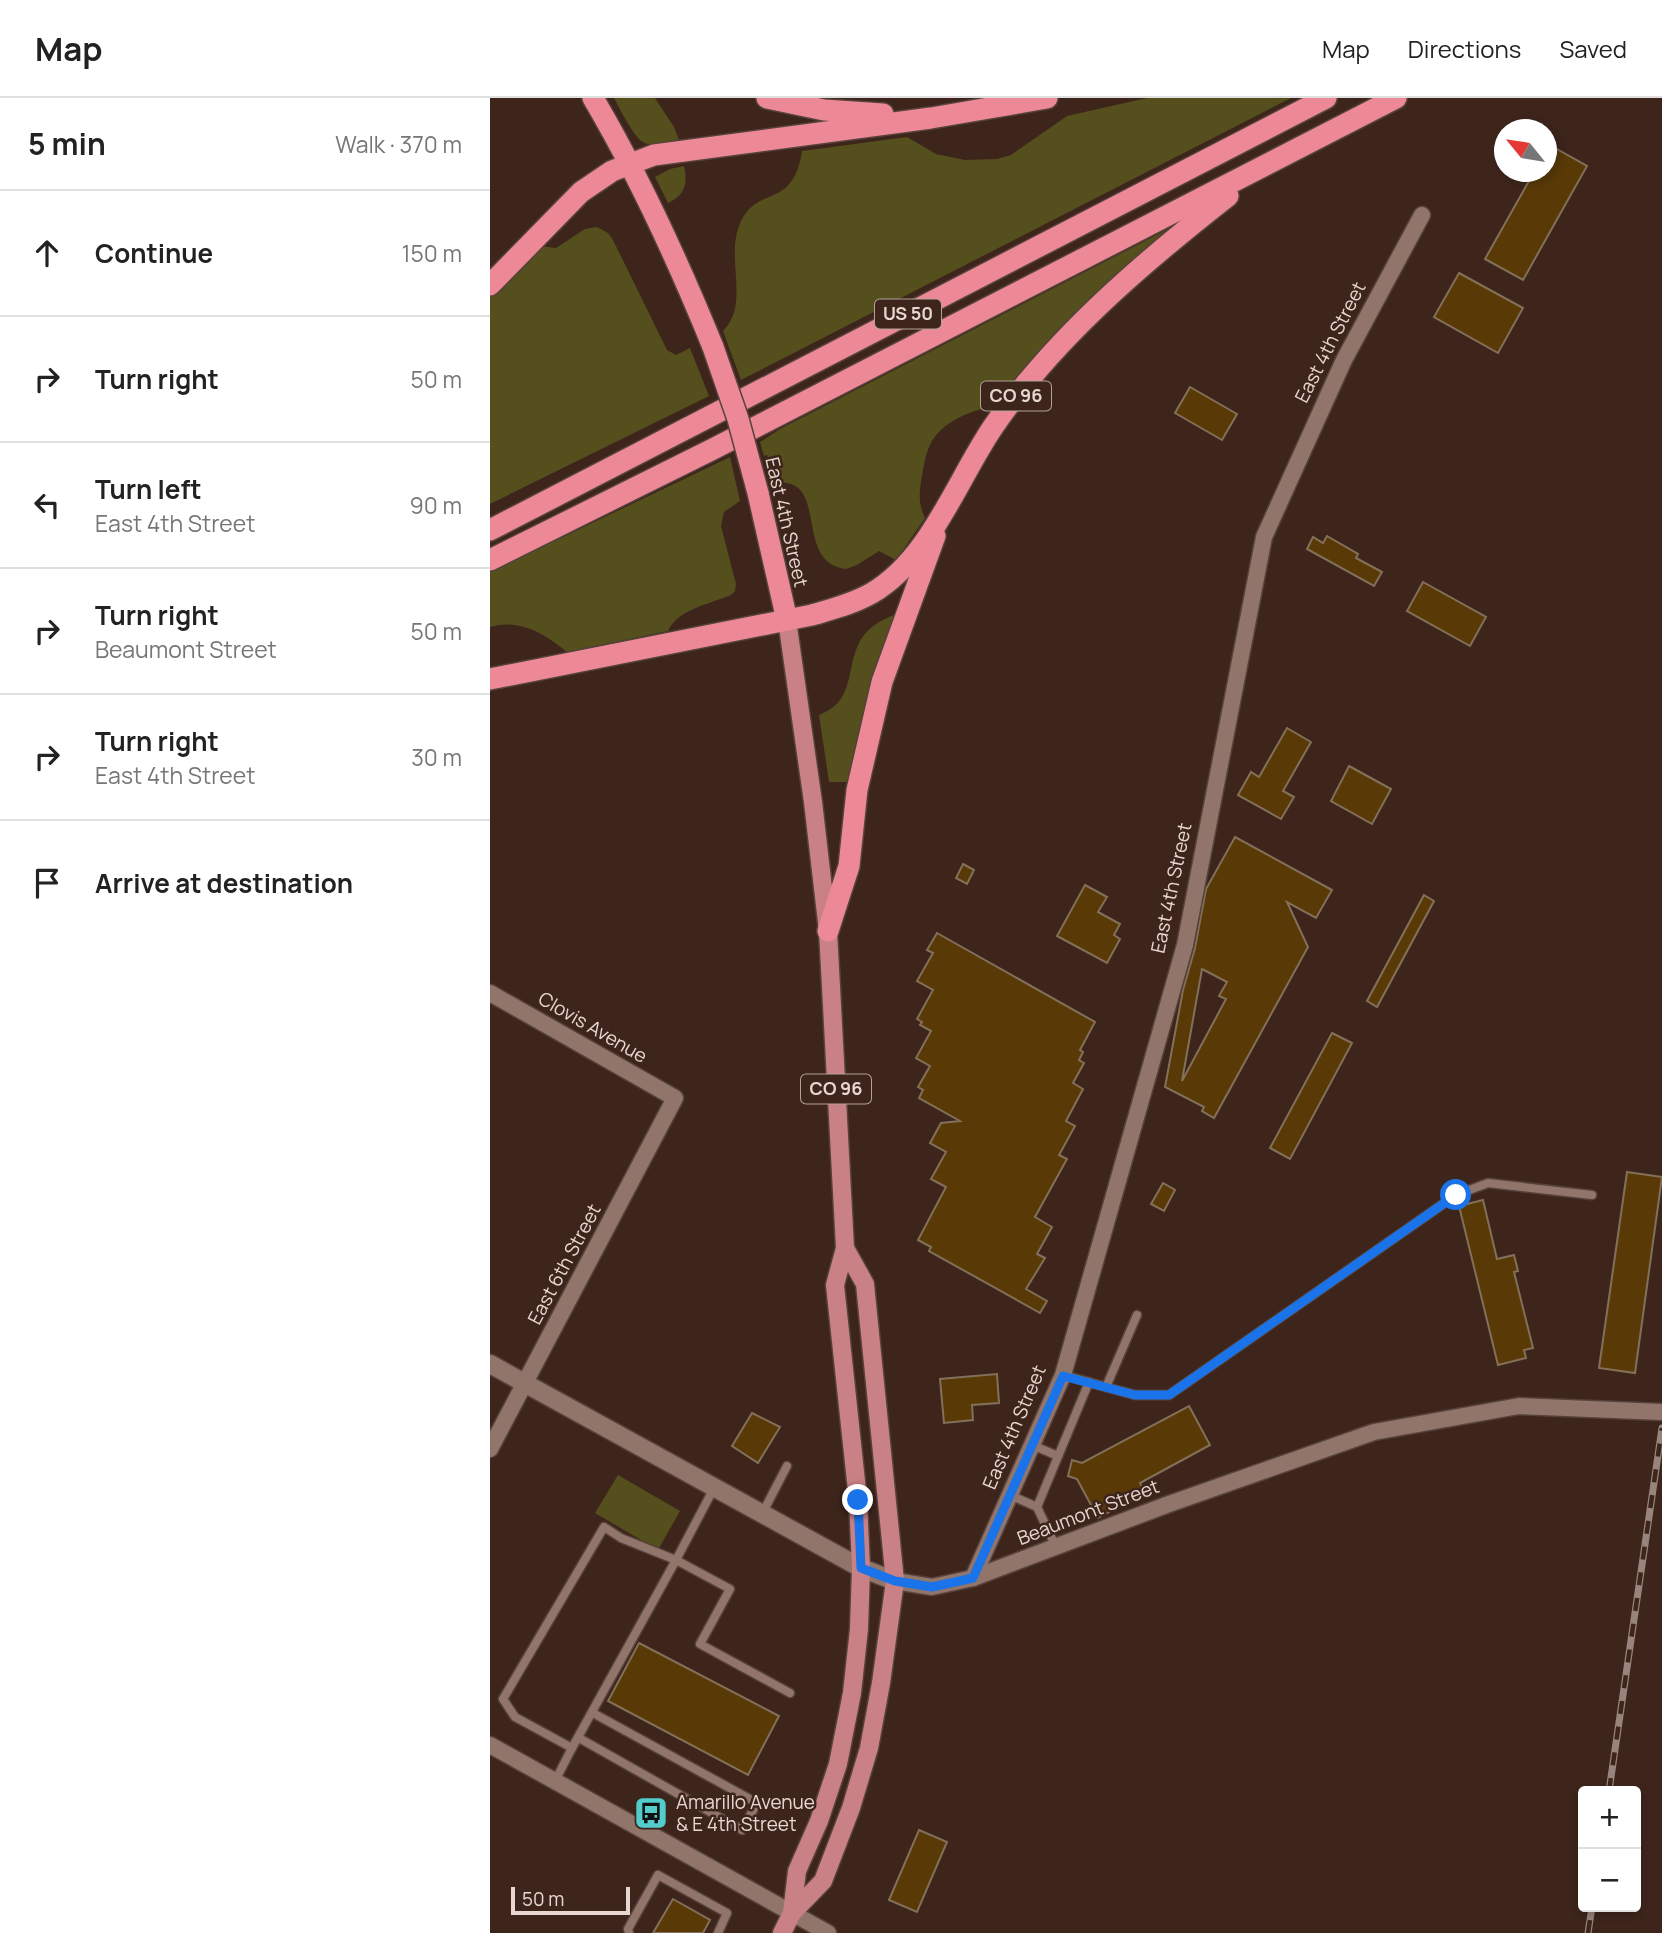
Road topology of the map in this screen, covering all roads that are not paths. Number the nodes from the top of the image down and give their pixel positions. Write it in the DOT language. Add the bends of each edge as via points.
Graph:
graph roads {
  1 [pos="593,98"];
  2 [pos="767,98"];
  3 [pos="1047,98"];
  4 [pos="1326,98"];
  5 [pos="1396,98"];
  6 [pos="931,118"];
  7 [pos="631,163"];
  8 [pos="1269,165"];
  9 [pos="1422,215"];
  10 [pos="490,285"];
  11 [pos="941,514"];
  12 [pos="490,530"];
  13 [pos="490,560"];
  14 [pos="787,620"];
  15 [pos="490,679"];
  16 [pos="828,931"];
  17 [pos="490,993"];
  18 [pos="675,1098"];
  19 [pos="1592,1195"];
  20 [pos="845,1248"];
  21 [pos="1137,1315"];
  22 [pos="490,1364"];
  23 [pos="1063,1376"];
  24 [pos="1090,1382"];
  25 [pos="525,1384"];
  26 [pos="1106,1387"];
  27 [pos="1662,1412"];
  28 [pos="1032,1445"];
  29 [pos="490,1449"];
  30 [pos="1058,1456"];
  31 [pos="787,1466"];
  32 [pos="714,1488"];
  33 [pos="1010,1495"];
  34 [pos="1037,1507"];
  35 [pos="762,1514"];
  36 [pos="1056,1547"];
  37 [pos="676,1560"];
  38 [pos="861,1568"];
  39 [pos="973,1578"];
  40 [pos="895,1581"];
  41 [pos="790,1693"];
  42 [pos="593,1713"];
  43 [pos="579,1738"];
  44 [pos="490,1745"];
  45 [pos="572,1748"];
  46 [pos="555,1781"];
  47 [pos="792,1913"];
  48 [pos="629,1933"];
  49 [pos="718,1933"];
  50 [pos="782,1933"];
  51 [pos="828,1933"];
  1 -- 7 [label="highway, East 4th Street"];
  2 -- 6 [label="highway" via="824,110"];
  3 -- 6 [label="highway"];
  4 -- 12 [label="highway, US 50"];
  5 -- 8 [label="highway, US 50"];
  6 -- 7 [label="highway" via="653,155"];
  7 -- 10 [label="highway" via="581,192"];
  7 -- 14 [label="highway, East 4th Street / CO 96, bridge" via="686,281 738,419"];
  8 -- 11 [label="highway, CO 96" via="1174,239 1066,339 993,427"];
  8 -- 13 [label="highway, US 50"];
  9 -- 23 [label="street, East 4th Street" via="1344,360 1265,537 1185,945"];
  11 -- 14 [label="highway" via="900,570 872,593"];
  11 -- 16 [label="highway, CO 96" via="882,682 857,790 849,866"];
  14 -- 15 [label="highway"];
  14 -- 16 [label="main road, East 4th Street / CO 96"];
  16 -- 20 [label="main road, East 4th Street / CO 96"];
  17 -- 18 [label="street, Clovis Avenue"];
  18 -- 25 [label="street, East 6th Street"];
  19 -- 26 [label="lane" via="1488,1183 1456,1195 1169,1395 1135,1395"];
  20 -- 38 [label="main road, East 4th Street / CO 96" via="835,1285"];
  20 -- 40 [label="main road, East 4th Street / CO 96" via="865,1284"];
  21 -- 26 [label="lane"];
  22 -- 25 [label="street, Beaumont Street"];
  23 -- 24 [label="lane"];
  23 -- 28 [label="street, East 4th Street"];
  24 -- 26 [label="lane"];
  24 -- 30 [label="lane"];
  25 -- 29 [label="street, East 6th Street"];
  25 -- 32 [label="street, Beaumont Street"];
  27 -- 36 [label="street, Beaumont Street" via="1519,1406 1374,1432"];
  28 -- 30 [label="lane"];
  28 -- 33 [label="street, East 4th Street"];
  30 -- 34 [label="lane"];
  31 -- 35 [label="lane"];
  32 -- 35 [label="street, Beaumont Street"];
  32 -- 37 [label="lane"];
  33 -- 34 [label="lane"];
  33 -- 39 [label="street, East 4th Street"];
  34 -- 36 [label="lane"];
  35 -- 38 [label="street, Beaumont Street"];
  36 -- 39 [label="street, Beaumont Street"];
  37 -- 41 [label="lane" via="730,1589 700,1644"];
  37 -- 42 [label="lane"];
  37 -- 45 [label="lane" via="604,1527 503,1699 515,1717"];
  38 -- 40 [label="street, Beaumont Street"];
  38 -- 47 [label="main road, East 4th Street / CO 96" via="852,1693 838,1764 797,1871"];
  39 -- 40 [label="street, Beaumont Street" via="932,1587"];
  40 -- 47 [label="main road, East 4th Street / CO 96" via="869,1748 851,1808 822,1881"];
  42 -- 43 [label="lane"];
  42 -- 43 [label="lane" via="757,1803 742,1830"];
  43 -- 45 [label="lane"];
  44 -- 46 [label="street"];
  45 -- 46 [label="lane"];
  46 -- 47 [label="street"];
  47 -- 50 [label="main road, East 4th Street / CO 96"];
  47 -- 51 [label="street"];
  48 -- 49 [label="lane" via="658,1875 727,1913"];
}
